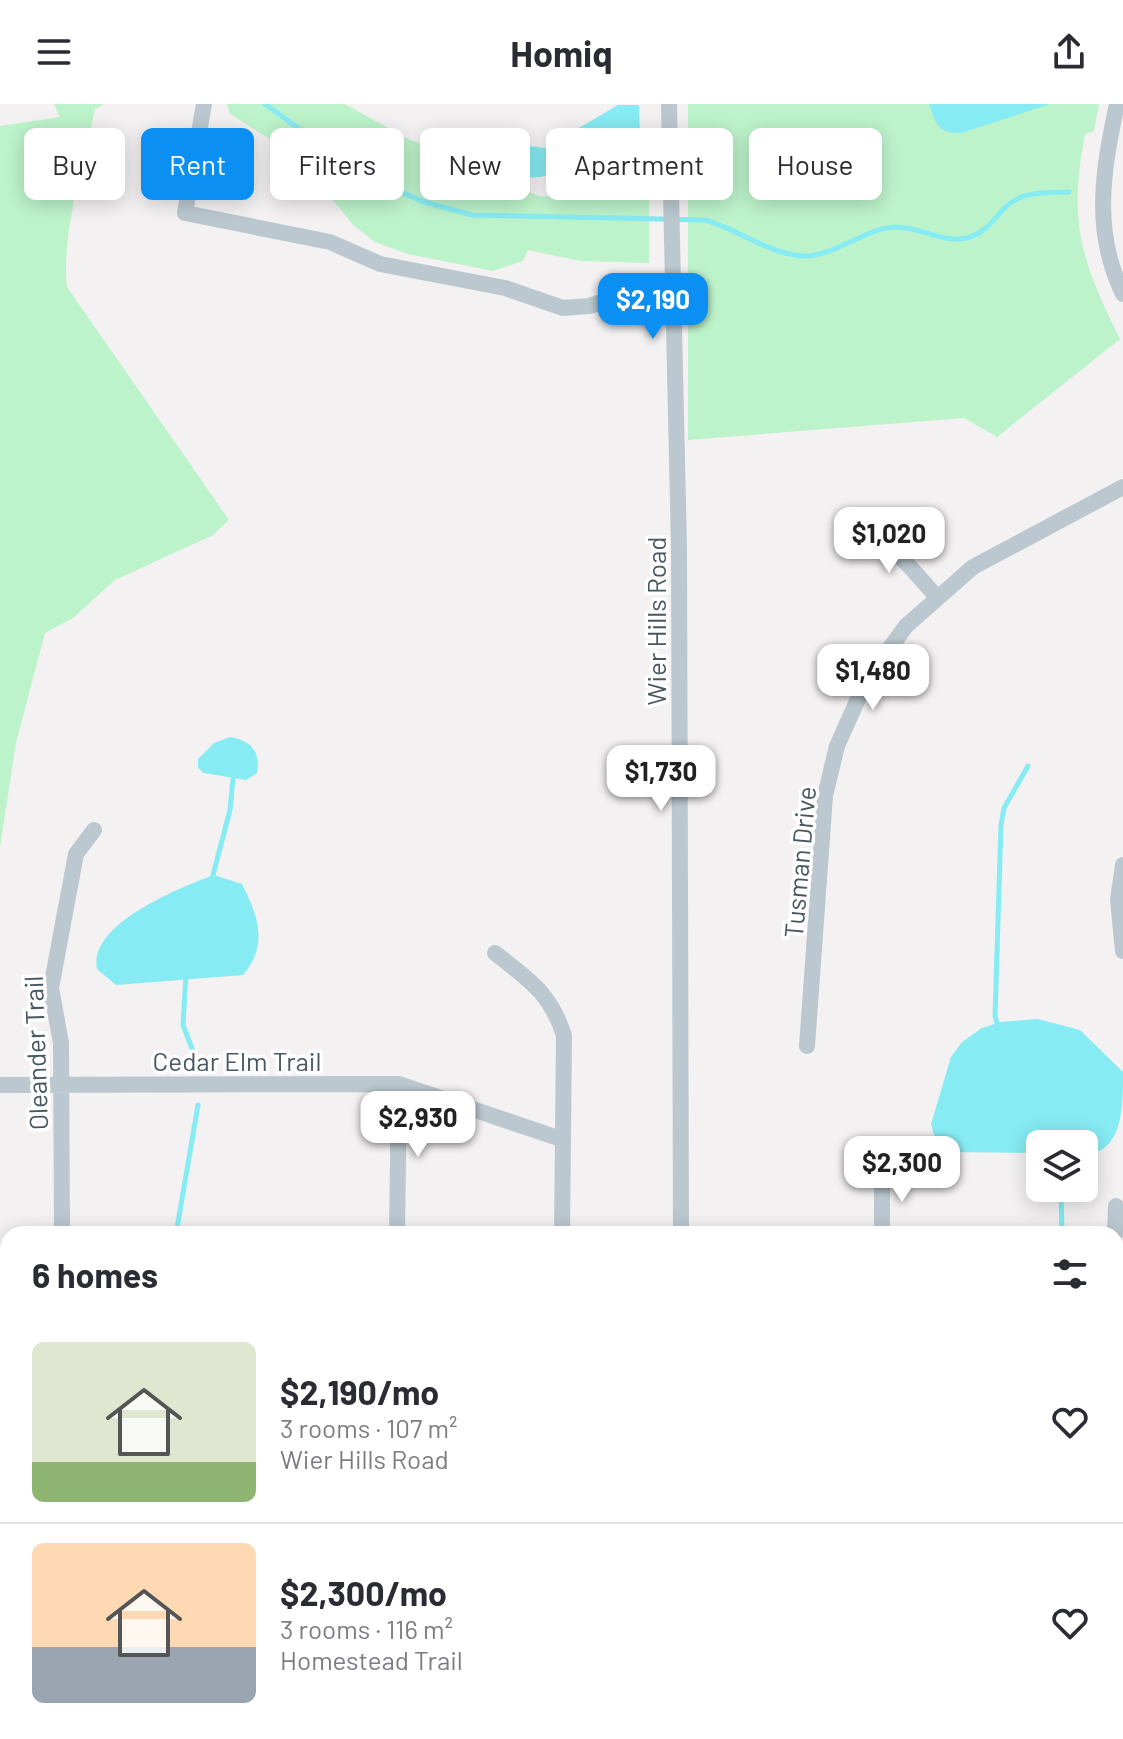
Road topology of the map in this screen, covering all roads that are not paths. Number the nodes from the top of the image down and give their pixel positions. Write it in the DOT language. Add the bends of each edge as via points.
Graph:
graph roads {
  1 [pos="204,104"];
  2 [pos="669,104"];
  3 [pos="1117,104"];
  4 [pos="671,291"];
  5 [pos="1123,294"];
  6 [pos="1123,487"];
  7 [pos="854,530"];
  8 [pos="936,596"];
  9 [pos="94,830"];
  10 [pos="1123,865"];
  11 [pos="1123,951"];
  12 [pos="495,953"];
  13 [pos="807,1046"];
  14 [pos="61,1083"];
  15 [pos="399,1084"];
  16 [pos="0,1085"];
  17 [pos="561,1139"];
  18 [pos="882,1173"];
  19 [pos="1116,1206"];
  20 [pos="62,1226"];
  21 [pos="397,1226"];
  22 [pos="562,1226"];
  23 [pos="681,1226"];
  24 [pos="882,1226"];
  25 [pos="1115,1226"];
  1 -- 4 [label="street" via="185,213 330,242 380,264 505,288 563,308"];
  2 -- 4 [label="street, Wier Hills Road"];
  3 -- 5 [label="street" via="1101,206 1103,233"];
  4 -- 23 [label="street, Wier Hills Road" via="679,565"];
  6 -- 8 [label="street, Tusman Drive" via="989,556"];
  7 -- 8 [label="street" via="890,546"];
  8 -- 13 [label="street, Tusman Drive" via="906,626 866,681 837,746 825,796"];
  9 -- 14 [label="street, Oleander Trail" via="76,854 51,988 61,1043"];
  10 -- 11 [label="street" via="1118,910"];
  12 -- 17 [label="street" via="538,986 556,1010 564,1036"];
  14 -- 15 [label="street, Cedar Elm Trail"];
  14 -- 16 [label="street, Cedar Elm Trail"];
  14 -- 20 [label="street, Oleander Trail"];
  15 -- 17 [label="street, Cedar Elm Trail"];
  15 -- 21 [label="street"];
  17 -- 22 [label="street"];
  18 -- 24 [label="street"];
  19 -- 25 [label="street"];
}
